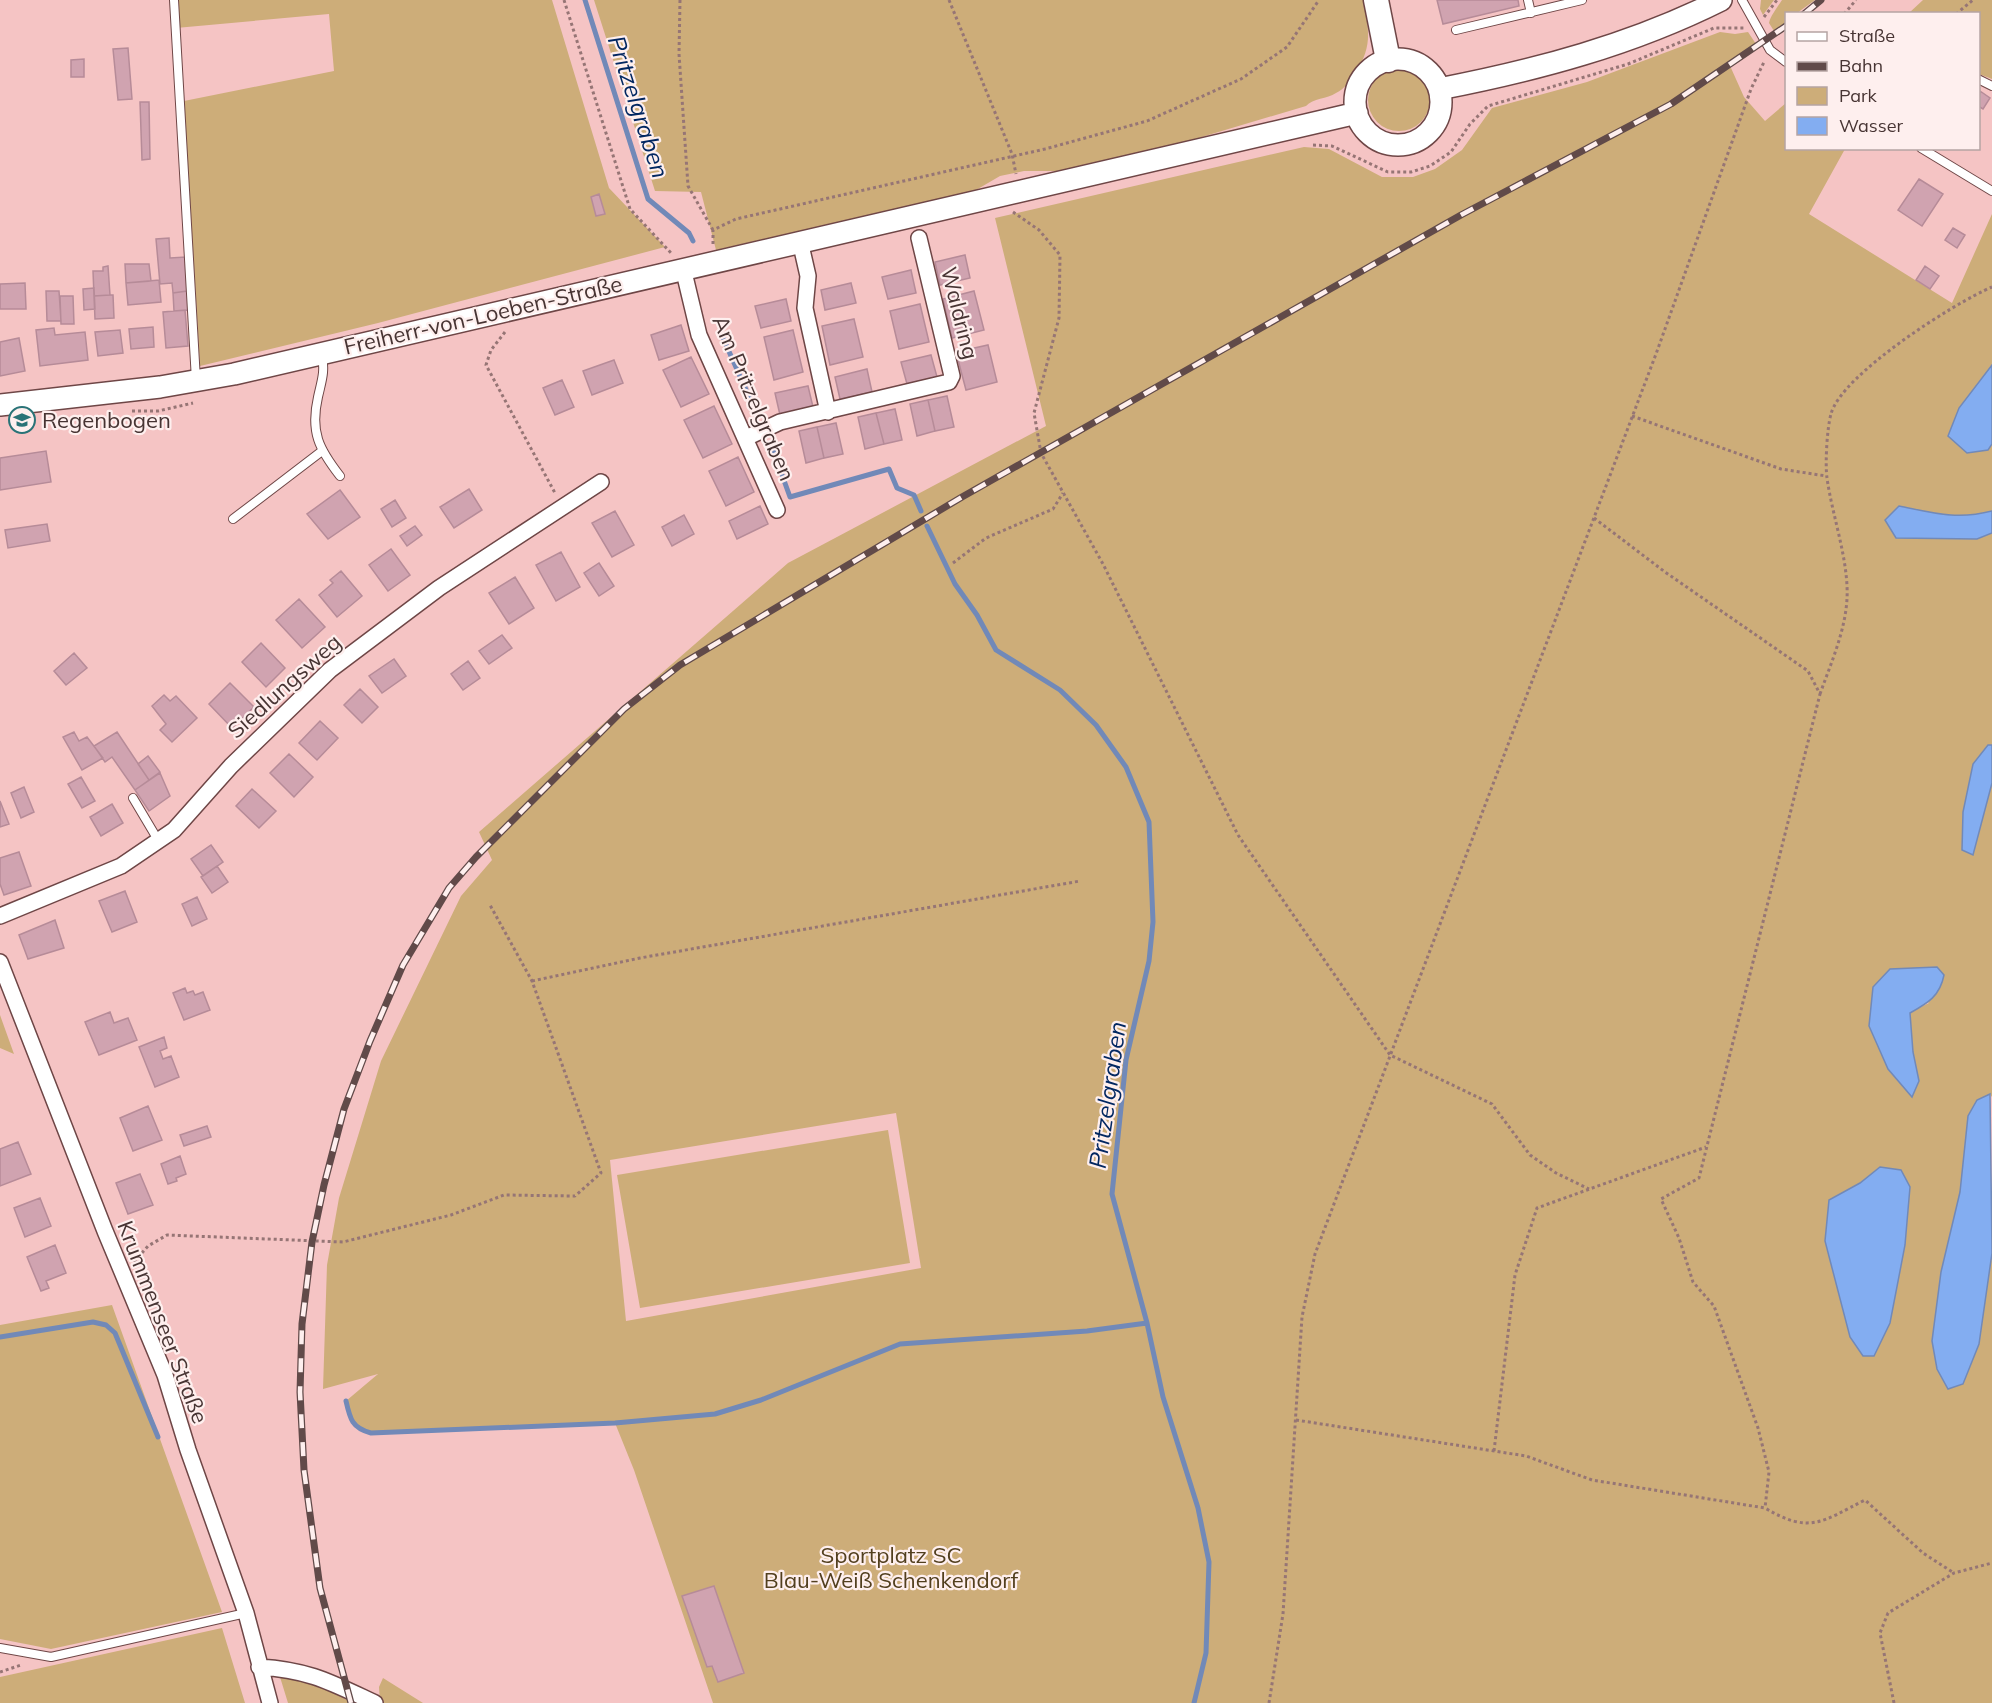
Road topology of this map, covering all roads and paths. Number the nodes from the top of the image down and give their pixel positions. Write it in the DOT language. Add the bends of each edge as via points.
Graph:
graph roads {
  1 [pos="174,0"];
  2 [pos="564,0"];
  3 [pos="680,0"];
  4 [pos="949,0"];
  5 [pos="1319,0"];
  6 [pos="1376,0"];
  7 [pos="1528,0"];
  8 [pos="1582,0"];
  9 [pos="1721,0"];
  10 [pos="1742,0"];
  11 [pos="1777,0"];
  12 [pos="1856,0"];
  13 [pos="1973,0"];
  14 [pos="1847,12"];
  15 [pos="1958,12"];
  16 [pos="1531,13"];
  17 [pos="1756,23"];
  18 [pos="1456,30"];
  19 [pos="1770,50"];
  20 [pos="1388,60"];
  21 [pos="1785,61"];
  22 [pos="1439,89"];
  23 [pos="1357,113"];
  24 [pos="1304,144"];
  25 [pos="1924,150"];
  26 [pos="1012,154"];
  27 [pos="1020,190"];
  28 [pos="1992,191"];
  29 [pos="1011,211"];
  30 [pos="713,230"];
  31 [pos="919,238"];
  32 [pos="800,242"];
  33 [pos="712,261"];
  34 [pos="683,268"];
  35 [pos="1992,287"];
  36 [pos="505,332"];
  37 [pos="322,353"];
  38 [pos="196,382"];
  39 [pos="0,405"];
  40 [pos="828,412"];
  41 [pos="1632,416"];
  42 [pos="746,438"];
  43 [pos="322,451"];
  44 [pos="340,476"];
  45 [pos="1826,476"];
  46 [pos="601,482"];
  47 [pos="1063,493"];
  48 [pos="562,505"];
  49 [pos="777,510"];
  50 [pos="1594,518"];
  51 [pos="232,519"];
  52 [pos="953,563"];
  53 [pos="1820,694"];
  54 [pos="133,798"];
  55 [pos="158,840"];
  56 [pos="1080,881"];
  57 [pos="490,905"];
  58 [pos="0,916"];
  59 [pos="0,962"];
  60 [pos="532,981"];
  61 [pos="1390,1055"];
  62 [pos="1706,1147"];
  63 [pos="1589,1189"];
  64 [pos="123,1274"];
  65 [pos="1296,1420"];
  66 [pos="1494,1451"];
  67 [pos="1765,1508"];
  68 [pos="1992,1563"];
  69 [pos="1954,1573"];
  70 [pos="246,1613"];
  71 [pos="0,1648"];
  72 [pos="259,1667"];
  73 [pos="270,1703"];
  74 [pos="375,1703"];
  75 [pos="1269,1703"];
  76 [pos="1894,1703"];
  1 -- 38 [label="lane"];
  2 -- 34 [label="path" via="630,209"];
  3 -- 30 [label="path" via="679,54 688,186"];
  4 -- 26 [label="path"];
  5 -- 26 [label="path" via="1287,46 1241,79 1147,121"];
  6 -- 20 [label="main road"];
  7 -- 16 [label="lane"];
  8 -- 16 [label="lane"];
  9 -- 22 [label="main road" via="1605,49"];
  10 -- 17 [label="lane"];
  11 -- 17 [label="path"];
  12 -- 14 [label="path"];
  13 -- 15 [label="path"];
  16 -- 18 [label="lane"];
  17 -- 19 [label="lane"];
  17 -- 24 [label="path" via="1744,29 1714,28 1617,68 1488,106 1451,152 1430,166 1411,172 1388,172 1332,146"];
  19 -- 21 [label="lane"];
  19 -- 41 [label="path" via="1751,89"];
  20 -- 22 [label="main road" via="1414,62 1425,69"];
  20 -- 23 [label="main road" via="1376,65 1362,80 1355,99"];
  22 -- 23 [label="main road" via="1440,110 1432,128 1410,143 1390,143 1371,135"];
  23 -- 27 [label="main road, Freiherr-von-Loeben-Straße"];
  25 -- 28 [label="lane"];
  26 -- 27 [label="path"];
  26 -- 30 [label="path" via="736,219"];
  27 -- 32 [label="main road, Freiherr-von-Loeben-Straße"];
  29 -- 47 [label="path" via="1039,230 1060,255 1059,318 1034,413 1041,453"];
  30 -- 33 [label="path"];
  31 -- 40 [label="street, Waldring" via="952,376 949,382"];
  32 -- 33 [label="main road, Freiherr-von-Loeben-Straße"];
  32 -- 40 [label="street" via="808,276 806,308"];
  33 -- 34 [label="main road, Freiherr-von-Loeben-Straße"];
  34 -- 37 [label="main road, Freiherr-von-Loeben-Straße"];
  34 -- 42 [label="street, Am Pritzelgraben" via="699,335"];
  35 -- 45 [label="path" via="1943,313 1852,381 1831,413"];
  36 -- 48 [label="path" via="491,350 486,365"];
  37 -- 38 [label="main road, Freiherr-von-Loeben-Straße"];
  37 -- 43 [label="lane" via="325,373 315,420"];
  38 -- 39 [label="main road, Freiherr-von-Loeben-Straße"];
  40 -- 42 [label="street, Waldring" via="780,422"];
  41 -- 45 [label="path" via="1781,469"];
  41 -- 50 [label="path"];
  42 -- 49 [label="street, Am Pritzelgraben"];
  43 -- 44 [label="lane"];
  43 -- 51 [label="lane"];
  45 -- 53 [label="path" via="1847,597 1840,638"];
  46 -- 48 [label="street, Siedlungsweg"];
  47 -- 52 [label="path" via="1053,509 986,537"];
  47 -- 61 [label="path" via="1103,564 1238,835"];
  48 -- 55 [label="street, Siedlungsweg" via="439,588 330,670 231,766 174,830"];
  50 -- 53 [label="path" via="1808,671"];
  50 -- 61 [label="path"];
  53 -- 62 [label="path"];
  54 -- 55 [label="lane"];
  55 -- 58 [label="street, Siedlungsweg" via="121,866"];
  56 -- 60 [label="path" via="640,958"];
  57 -- 60 [label="path"];
  59 -- 64 [label="street, Krummenseer Straße"];
  60 -- 64 [label="path" via="601,1173 576,1196 504,1196 451,1215 343,1242 167,1235 148,1246"];
  61 -- 63 [label="path" via="1492,1104 1530,1155"];
  61 -- 65 [label="path" via="1315,1254 1302,1317"];
  62 -- 63 [label="path"];
  62 -- 67 [label="path" via="1699,1178 1661,1199 1694,1282 1713,1306 1758,1428 1769,1472"];
  63 -- 66 [label="path" via="1537,1208 1515,1275"];
  64 -- 70 [label="street, Krummenseer Straße" via="165,1375"];
  65 -- 66 [label="path"];
  65 -- 75 [label="path" via="1283,1614"];
  66 -- 67 [label="path" via="1526,1456 1592,1480"];
  67 -- 69 [label="path" via="1785,1520 1816,1525 1865,1500 1923,1553"];
  68 -- 69 [label="path"];
  69 -- 76 [label="path" via="1888,1613 1880,1634"];
  70 -- 71 [label="lane" via="51,1657"];
  70 -- 72 [label="street, Krummenseer Straße"];
  72 -- 73 [label="street, Krummenseer Straße"];
  72 -- 74 [label="street" via="290,1669 320,1677"];
}
